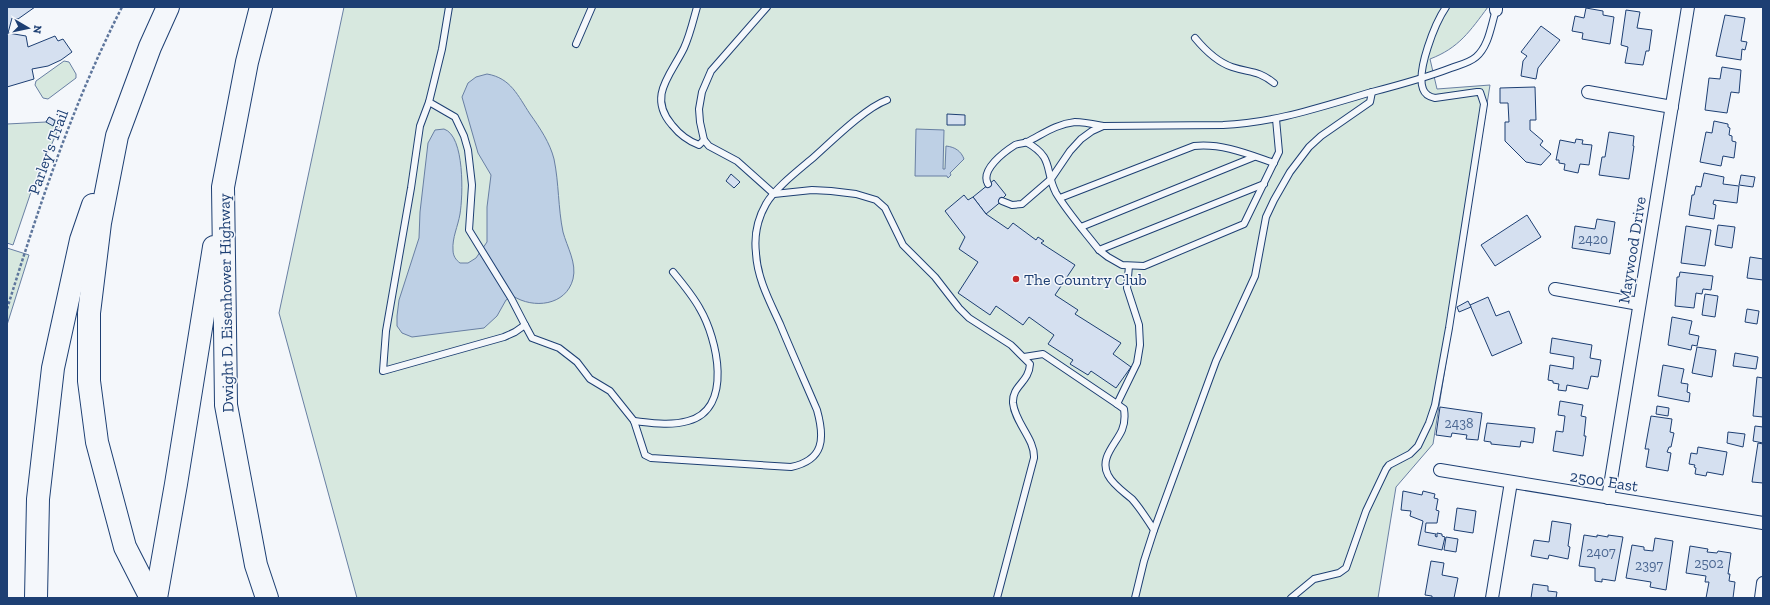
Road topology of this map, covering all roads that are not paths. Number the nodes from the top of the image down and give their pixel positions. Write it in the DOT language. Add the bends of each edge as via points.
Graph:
graph roads {
  1 [pos="168,7"];
  2 [pos="261,7"];
  3 [pos="449,7"];
  4 [pos="592,7"];
  5 [pos="697,7"];
  6 [pos="767,7"];
  7 [pos="1446,7"];
  8 [pos="1688,7"];
  9 [pos="1496,8"];
  10 [pos="1196,38"];
  11 [pos="576,44"];
  12 [pos="1422,79"];
  13 [pos="1274,83"];
  14 [pos="1372,92"];
  15 [pos="1588,92"];
  16 [pos="887,100"];
  17 [pos="429,102"];
  18 [pos="1672,107"];
  19 [pos="1276,119"];
  20 [pos="1103,126"];
  21 [pos="117,136"];
  22 [pos="704,140"];
  23 [pos="1026,142"];
  24 [pos="1254,157"];
  25 [pos="1274,163"];
  26 [pos="1052,179"];
  27 [pos="988,184"];
  28 [pos="1264,184"];
  29 [pos="223,187"];
  30 [pos="774,194"];
  31 [pos="1060,198"];
  32 [pos="1002,201"];
  33 [pos="1081,227"];
  34 [pos="1099,250"];
  35 [pos="1128,266"];
  36 [pos="673,272"];
  37 [pos="1555,289"];
  38 [pos="1639,304"];
  39 [pos="525,325"];
  40 [pos="1024,357"];
  41 [pos="1117,404"];
  42 [pos="634,421"];
  43 [pos="1440,470"];
  44 [pos="1511,482"];
  45 [pos="1608,498"];
  46 [pos="1763,523"];
  47 [pos="1154,530"];
  48 [pos="1763,583"];
  49 [pos="36,598"];
  50 [pos="151,598"];
  51 [pos="156,598"];
  52 [pos="267,598"];
  53 [pos="997,598"];
  54 [pos="1135,598"];
  55 [pos="1291,598"];
  56 [pos="1492,598"];
  57 [pos="1761,598"];
  1 -- 21 [label="highway" via="150,47"];
  2 -- 29 [label="highway, Dwight D. Eisenhower Highway" via="247,62"];
  3 -- 17 [label="lane"];
  4 -- 11 [label="lane"];
  5 -- 22 [label="lane" via="684,47 665,82 661,98 665,115 678,132 693,143 699,144"];
  6 -- 22 [label="lane" via="711,71 705,82 699,109"];
  7 -- 12 [label="lane" via="1431,36"];
  8 -- 18 [label="street, Maywood Drive"];
  9 -- 12 [label="lane" via="1489,36 1476,56"];
  10 -- 13 [label="lane" via="1211,55 1222,62 1231,67 1258,73"];
  12 -- 14 [label="lane"];
  12 -- 55 [label="lane" via="1423,89 1429,97 1480,92 1484,104 1435,405 1418,446 1386,469 1366,511 1346,568 1314,579"];
  14 -- 19 [label="lane"];
  14 -- 47 [label="lane" via="1370,102 1321,136 1310,147 1290,172 1274,200 1266,217 1255,276 1216,361"];
  15 -- 18 [label="street"];
  16 -- 30 [label="lane" via="874,106 823,148"];
  17 -- 39 [label="lane" via="455,117 464,136 472,185 470,230"];
  17 -- 39 [label="lane" via="420,126 386,330 383,371 504,337"];
  18 -- 38 [label="street, Maywood Drive"];
  19 -- 20 [label="lane" via="1229,125"];
  19 -- 25 [label="lane" via="1279,152"];
  20 -- 23 [label="lane" via="1086,122 1064,124 1042,132"];
  20 -- 26 [label="lane" via="1081,139"];
  21 -- 49 [label="highway" via="81,240 53,368 38,499"];
  21 -- 50 [label="highway" via="100,223 89,313 89,381 97,442 125,548"];
  22 -- 30 [label="lane" via="709,146 738,161"];
  23 -- 26 [label="lane" via="1044,157"];
  23 -- 27 [label="lane" via="1015,144 990,166 986,176"];
  24 -- 25 [label="lane"];
  24 -- 31 [label="lane" via="1217,146 1194,146"];
  24 -- 33 [label="lane"];
  25 -- 28 [label="lane"];
  26 -- 31 [label="lane"];
  26 -- 32 [label="lane" via="1022,204 1015,206"];
  28 -- 34 [label="lane"];
  28 -- 35 [label="lane" via="1244,224 1150,265"];
  29 -- 51 [label="highway"];
  29 -- 52 [label="highway, Dwight D. Eisenhower Highway" via="226,405 256,565"];
  30 -- 40 [label="lane" via="831,190 876,200 885,208 903,245 935,277 959,308"];
  30 -- 42 [label="lane" via="766,203 757,227 756,255 768,296 817,410 821,440 816,454 805,464 791,467 651,458 645,455"];
  31 -- 33 [label="lane"];
  33 -- 34 [label="lane"];
  34 -- 35 [label="lane"];
  35 -- 41 [label="lane" via="1127,288 1139,325 1140,345 1137,363"];
  36 -- 42 [label="lane" via="700,309 714,343 718,376 716,391 710,406 690,421 674,424"];
  37 -- 38 [label="street"];
  38 -- 45 [label="street, Maywood Drive"];
  39 -- 42 [label="lane" via="532,338 559,348 577,362 590,379 610,391"];
  40 -- 41 [label="lane" via="1042,354"];
  40 -- 53 [label="lane" via="1030,364 1030,372 1015,390 1013,404 1032,446 1034,458"];
  41 -- 47 [label="lane" via="1124,409 1125,419 1122,430 1105,461 1107,474 1133,500"];
  43 -- 44 [label="street, 2500 East"];
  44 -- 45 [label="street, 2500 East"];
  44 -- 56 [label="street"];
  45 -- 46 [label="street, 2500 East"];
  47 -- 54 [label="lane"];
  48 -- 57 [label="street"];
}
